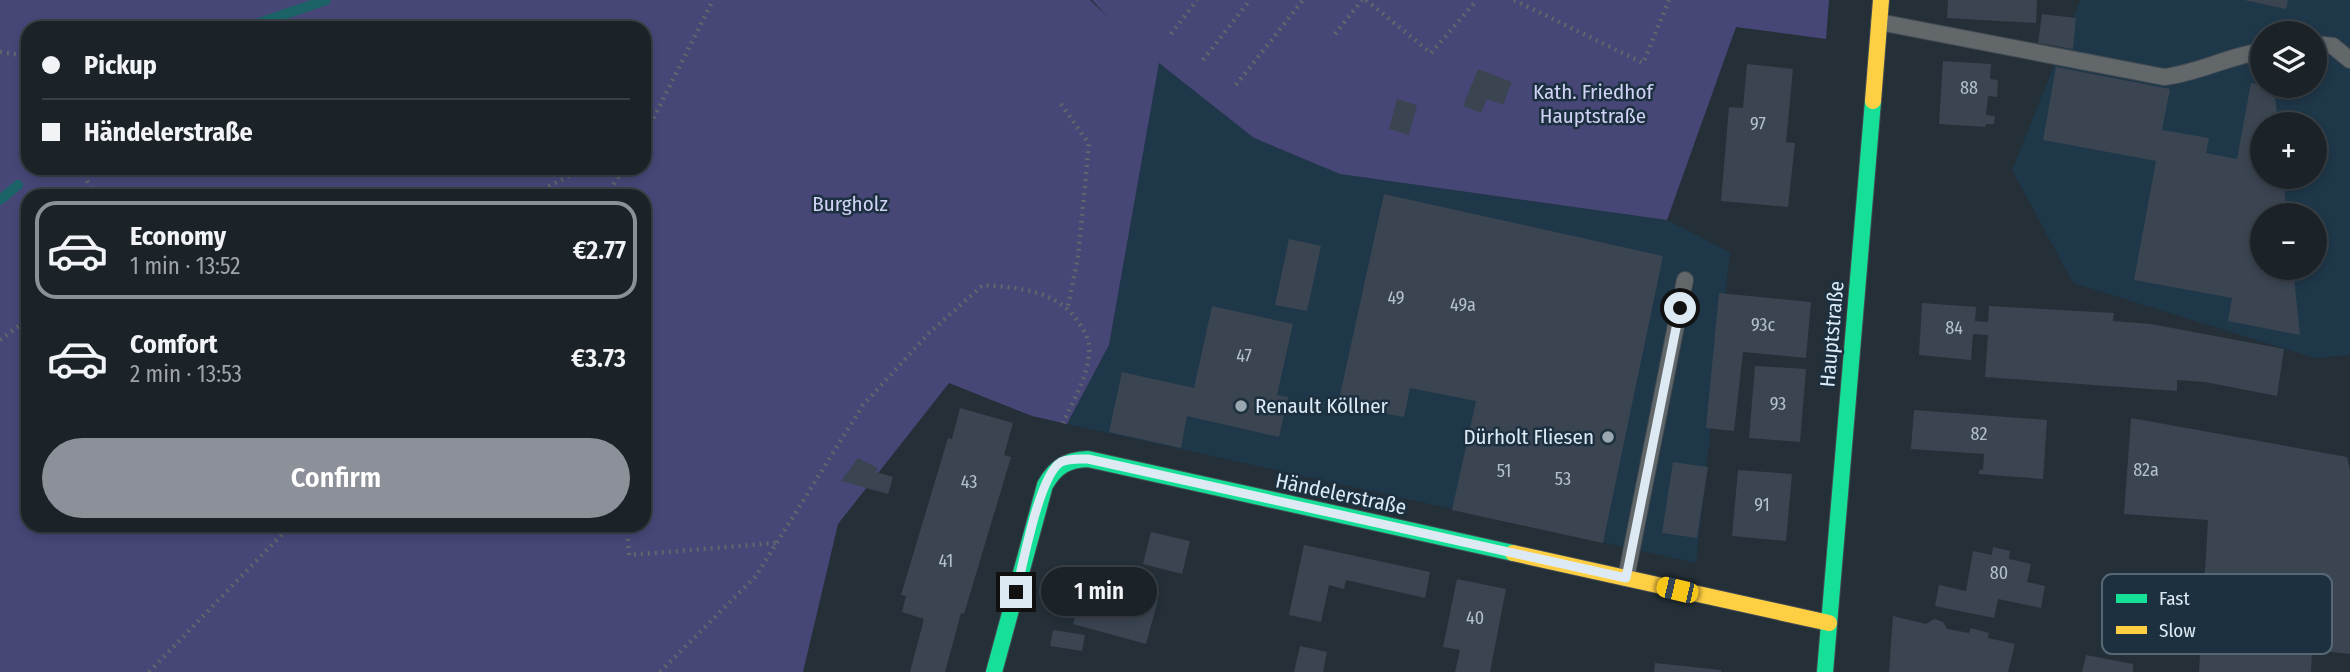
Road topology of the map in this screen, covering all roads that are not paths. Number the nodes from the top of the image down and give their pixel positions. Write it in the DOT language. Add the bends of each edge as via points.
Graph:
graph roads {
  1 [pos="1881,0"];
  2 [pos="1879,22"];
  3 [pos="2327,45"];
  4 [pos="2250,53"];
  5 [pos="2350,60"];
  6 [pos="1685,281"];
  7 [pos="1626,578"];
  8 [pos="1829,623"];
  9 [pos="994,672"];
  10 [pos="1825,672"];
  1 -- 2 [label="street, Hauptstraße"];
  2 -- 4 [label="lane" via="2164,77 2192,74"];
  2 -- 8 [label="street, Hauptstraße"];
  3 -- 5 [label="lane"];
  6 -- 7 [label="lane"];
  7 -- 8 [label="street, Händelerstraße"];
  7 -- 9 [label="street, Händelerstraße" via="1088,459 1060,463 1045,485"];
  8 -- 10 [label="street, Hauptstraße"];
}
